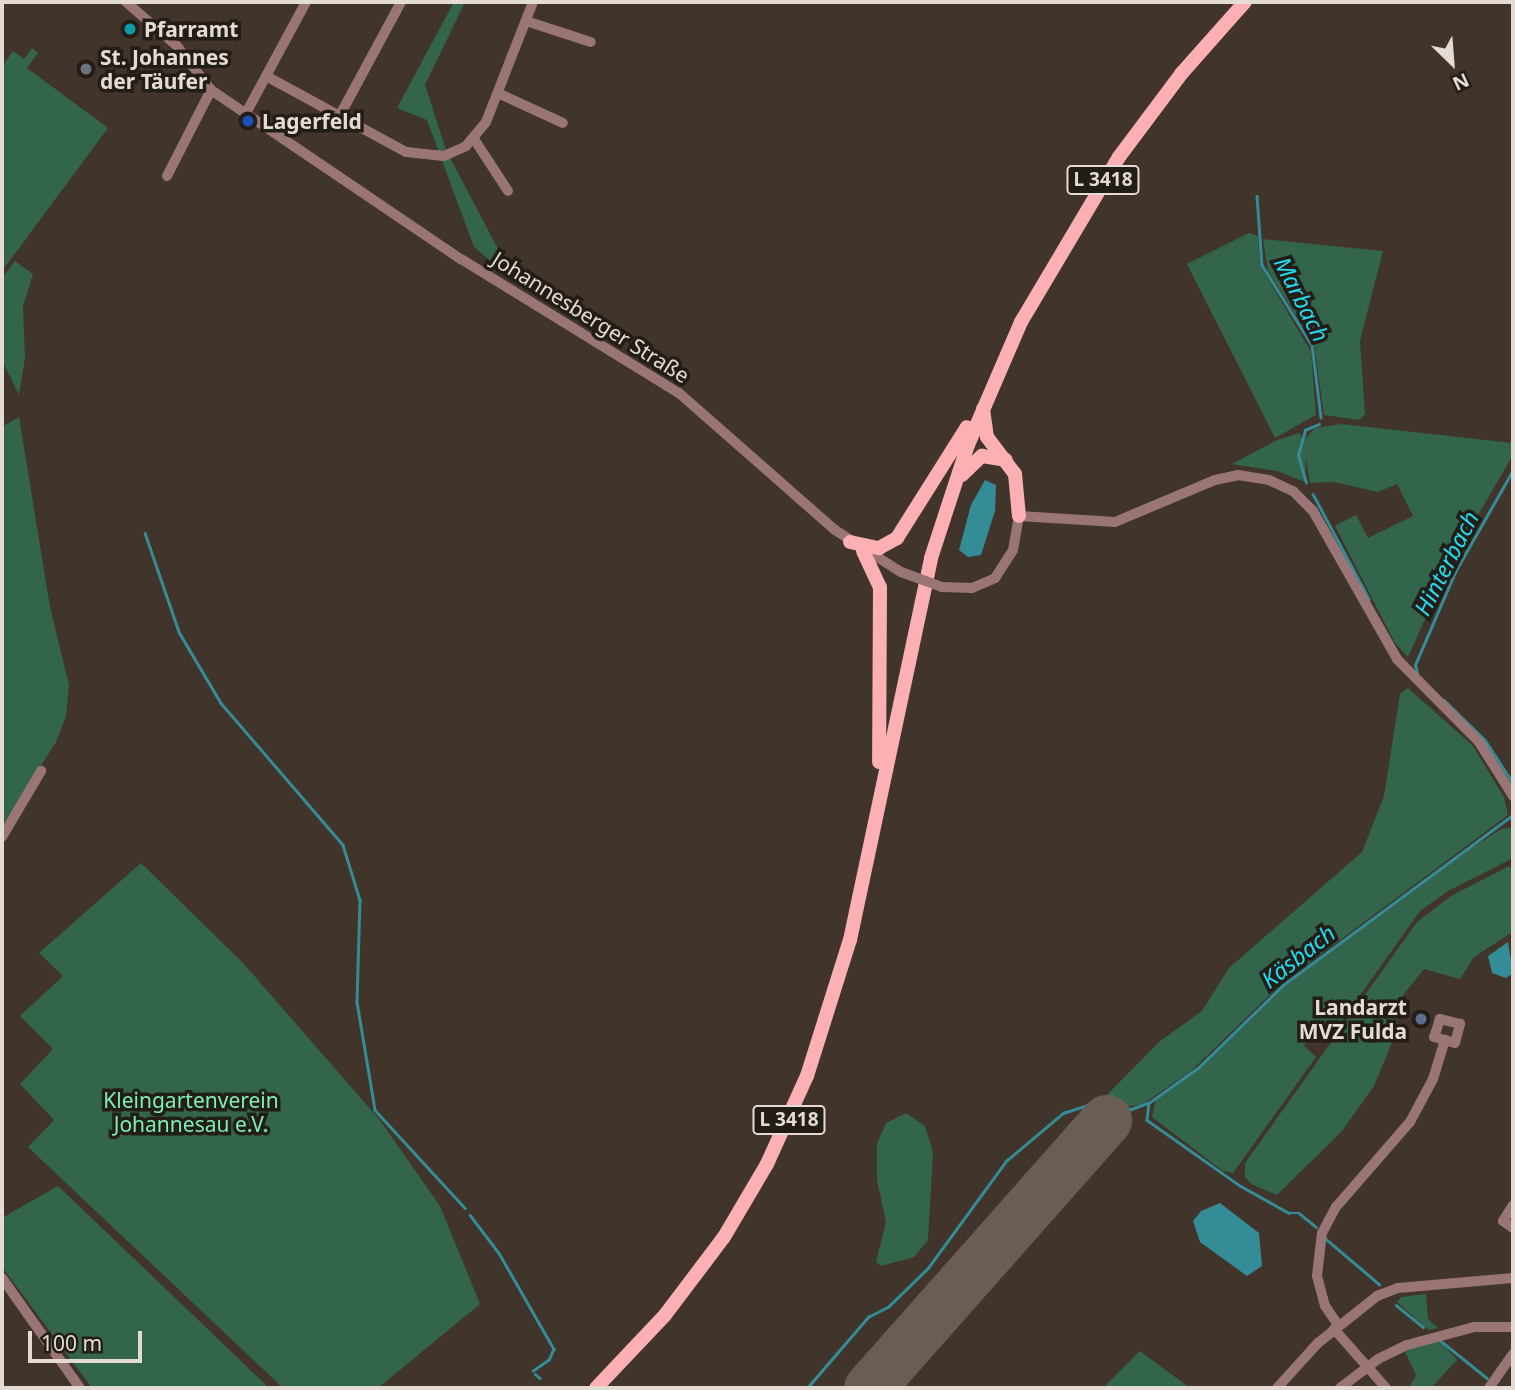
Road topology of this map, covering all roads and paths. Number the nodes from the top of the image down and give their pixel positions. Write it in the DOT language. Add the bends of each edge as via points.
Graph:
graph roads {
  1 [pos="126,2"];
  2 [pos="306,2"];
  3 [pos="401,2"];
  4 [pos="533,2"];
  5 [pos="1245,2"];
  6 [pos="526,21"];
  7 [pos="591,42"];
  8 [pos="265,76"];
  9 [pos="211,90"];
  10 [pos="500,94"];
  11 [pos="246,113"];
  12 [pos="340,115"];
  13 [pos="563,123"];
  14 [pos="474,139"];
  15 [pos="167,176"];
  16 [pos="508,191"];
  17 [pos="994,380"];
  18 [pos="983,407"];
  19 [pos="1010,463"];
  20 [pos="950,493"];
  21 [pos="1018,516"];
  22 [pos="850,542"];
  23 [pos="863,551"];
  24 [pos="41,771"];
  25 [pos="1513,796"];
  26 [pos="876,813"];
  27 [pos="2,836"];
  28 [pos="1445,1040"];
  29 [pos="1513,1205"];
  30 [pos="1513,1228"];
  31 [pos="2,1278"];
  32 [pos="1513,1278"];
  33 [pos="1513,1326"];
  34 [pos="1336,1327"];
  35 [pos="1513,1354"];
  36 [pos="1365,1368"];
  37 [pos="600,1384"];
  38 [pos="80,1388"];
  39 [pos="1277,1388"];
  40 [pos="1340,1388"];
  41 [pos="1386,1388"];
  42 [pos="1489,1388"];
  1 -- 9 [label="street, Johannesberger Straße" via="177,46"];
  2 -- 8 [label="street"];
  3 -- 12 [label="street"];
  4 -- 6 [label="street"];
  5 -- 17 [label="main road, L 3418" via="1157,104 1103,180 1051,265"];
  6 -- 7 [label="street"];
  6 -- 10 [label="street"];
  8 -- 11 [label="street"];
  8 -- 12 [label="street"];
  9 -- 11 [label="street, Johannesberger Straße"];
  9 -- 15 [label="street"];
  10 -- 13 [label="street"];
  10 -- 14 [label="street"];
  11 -- 22 [label="street, Johannesberger Straße" via="461,259 679,393"];
  12 -- 14 [label="street" via="419,157 444,156"];
  14 -- 16 [label="street"];
  17 -- 18 [label="main road, L 3418"];
  17 -- 22 [label="main road" via="897,538 879,548"];
  18 -- 19 [label="main road" via="987,437"];
  18 -- 20 [label="main road, L 3418"];
  19 -- 20 [label="main road" via="995,456 976,459"];
  19 -- 21 [label="main road" via="1018,486"];
  20 -- 26 [label="main road, L 3418" via="917,611"];
  21 -- 23 [label="street, Johannesberger Straße, bridge" via="1013,550 995,578 972,588 942,587"];
  21 -- 25 [label="street" via="1115,522 1215,480 1238,475 1288,488 1319,520 1398,659 1479,742"];
  22 -- 23 [label="street, Johannesberger Straße"];
  23 -- 26 [label="main road" via="880,587"];
  24 -- 27 [label="street"];
  26 -- 37 [label="main road, L 3418" via="830,1010 778,1142 709,1259 659,1322"];
  28 -- 34 [label="street" via="1433,1079 1410,1122 1336,1207 1322,1233 1317,1276"];
  29 -- 30 [label="street" via="1503,1216 1506,1226"];
  31 -- 38 [label="street"];
  32 -- 34 [label="street" via="1398,1288 1377,1296"];
  33 -- 36 [label="street" via="1439,1334"];
  34 -- 36 [label="street"];
  34 -- 39 [label="street"];
  35 -- 42 [label="street"];
  36 -- 40 [label="street"];
  36 -- 41 [label="street"];
}
